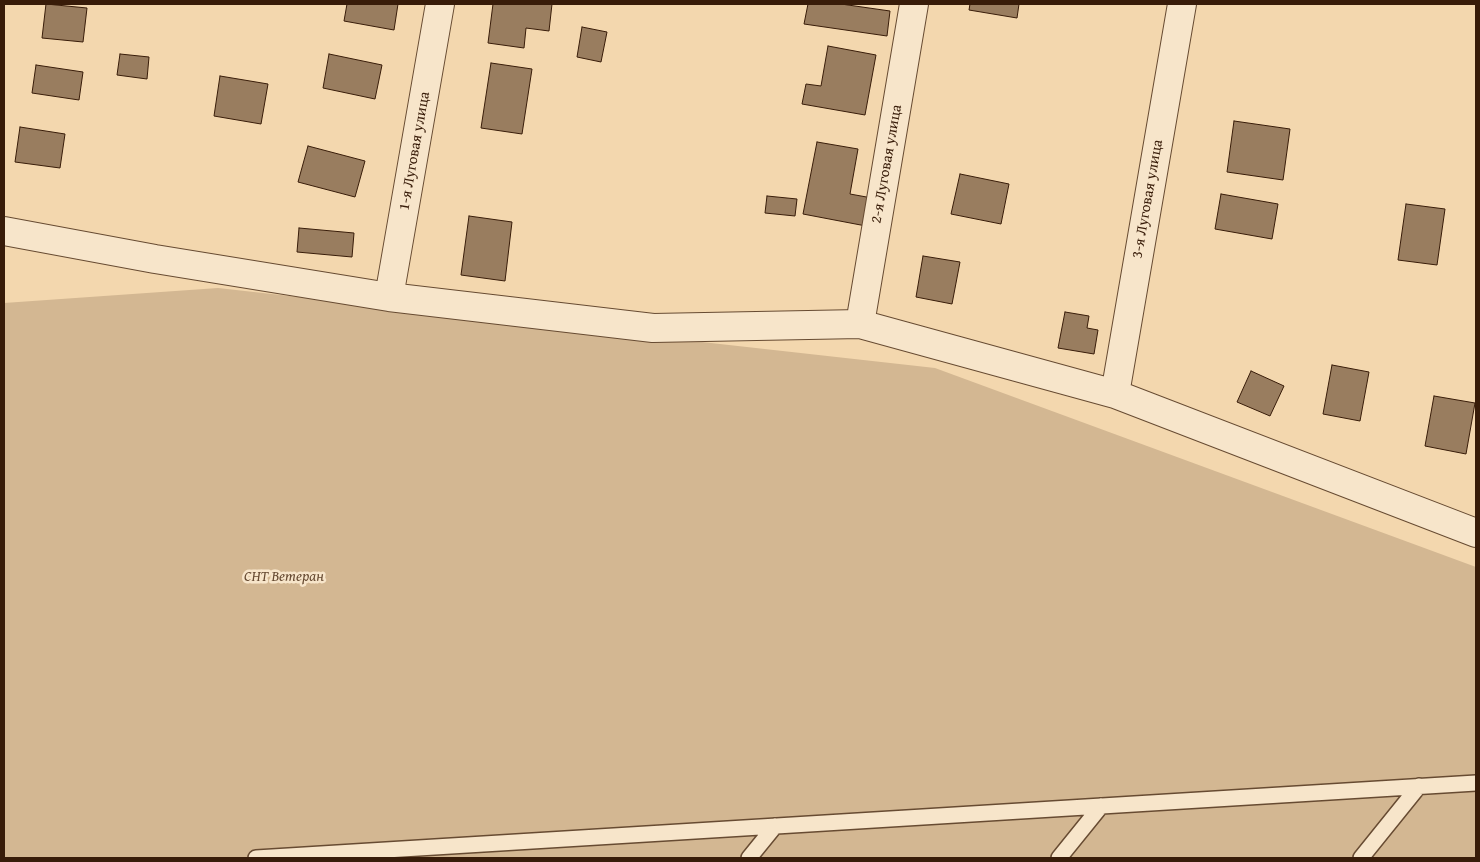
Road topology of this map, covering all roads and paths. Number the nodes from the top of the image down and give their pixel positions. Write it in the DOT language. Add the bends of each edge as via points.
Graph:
graph roads {
  1 [pos="440,4"];
  2 [pos="914,4"];
  3 [pos="1182,4"];
  4 [pos="4,231"];
  5 [pos="389,297"];
  6 [pos="860,324"];
  7 [pos="1115,394"];
  8 [pos="1476,533"];
  9 [pos="1476,783"];
  10 [pos="1419,786"];
  11 [pos="1101,806"];
  12 [pos="775,826"];
  13 [pos="407,854"];
  14 [pos="256,858"];
  15 [pos="749,858"];
  16 [pos="1059,858"];
  17 [pos="1361,858"];
  1 -- 5 [label="street, 1-я Луговая улица"];
  2 -- 6 [label="street, 2-я Луговая улица"];
  3 -- 7 [label="street, 3-я Луговая улица"];
  4 -- 5 [label="street"];
  5 -- 6 [label="street" via="653,328"];
  6 -- 7 [label="street"];
  7 -- 8 [label="street"];
  9 -- 10 [label="lane"];
  10 -- 11 [label="lane"];
  10 -- 17 [label="lane"];
  11 -- 12 [label="lane"];
  11 -- 16 [label="lane"];
  12 -- 13 [label="lane"];
  12 -- 15 [label="lane"];
  13 -- 14 [label="lane"];
}
